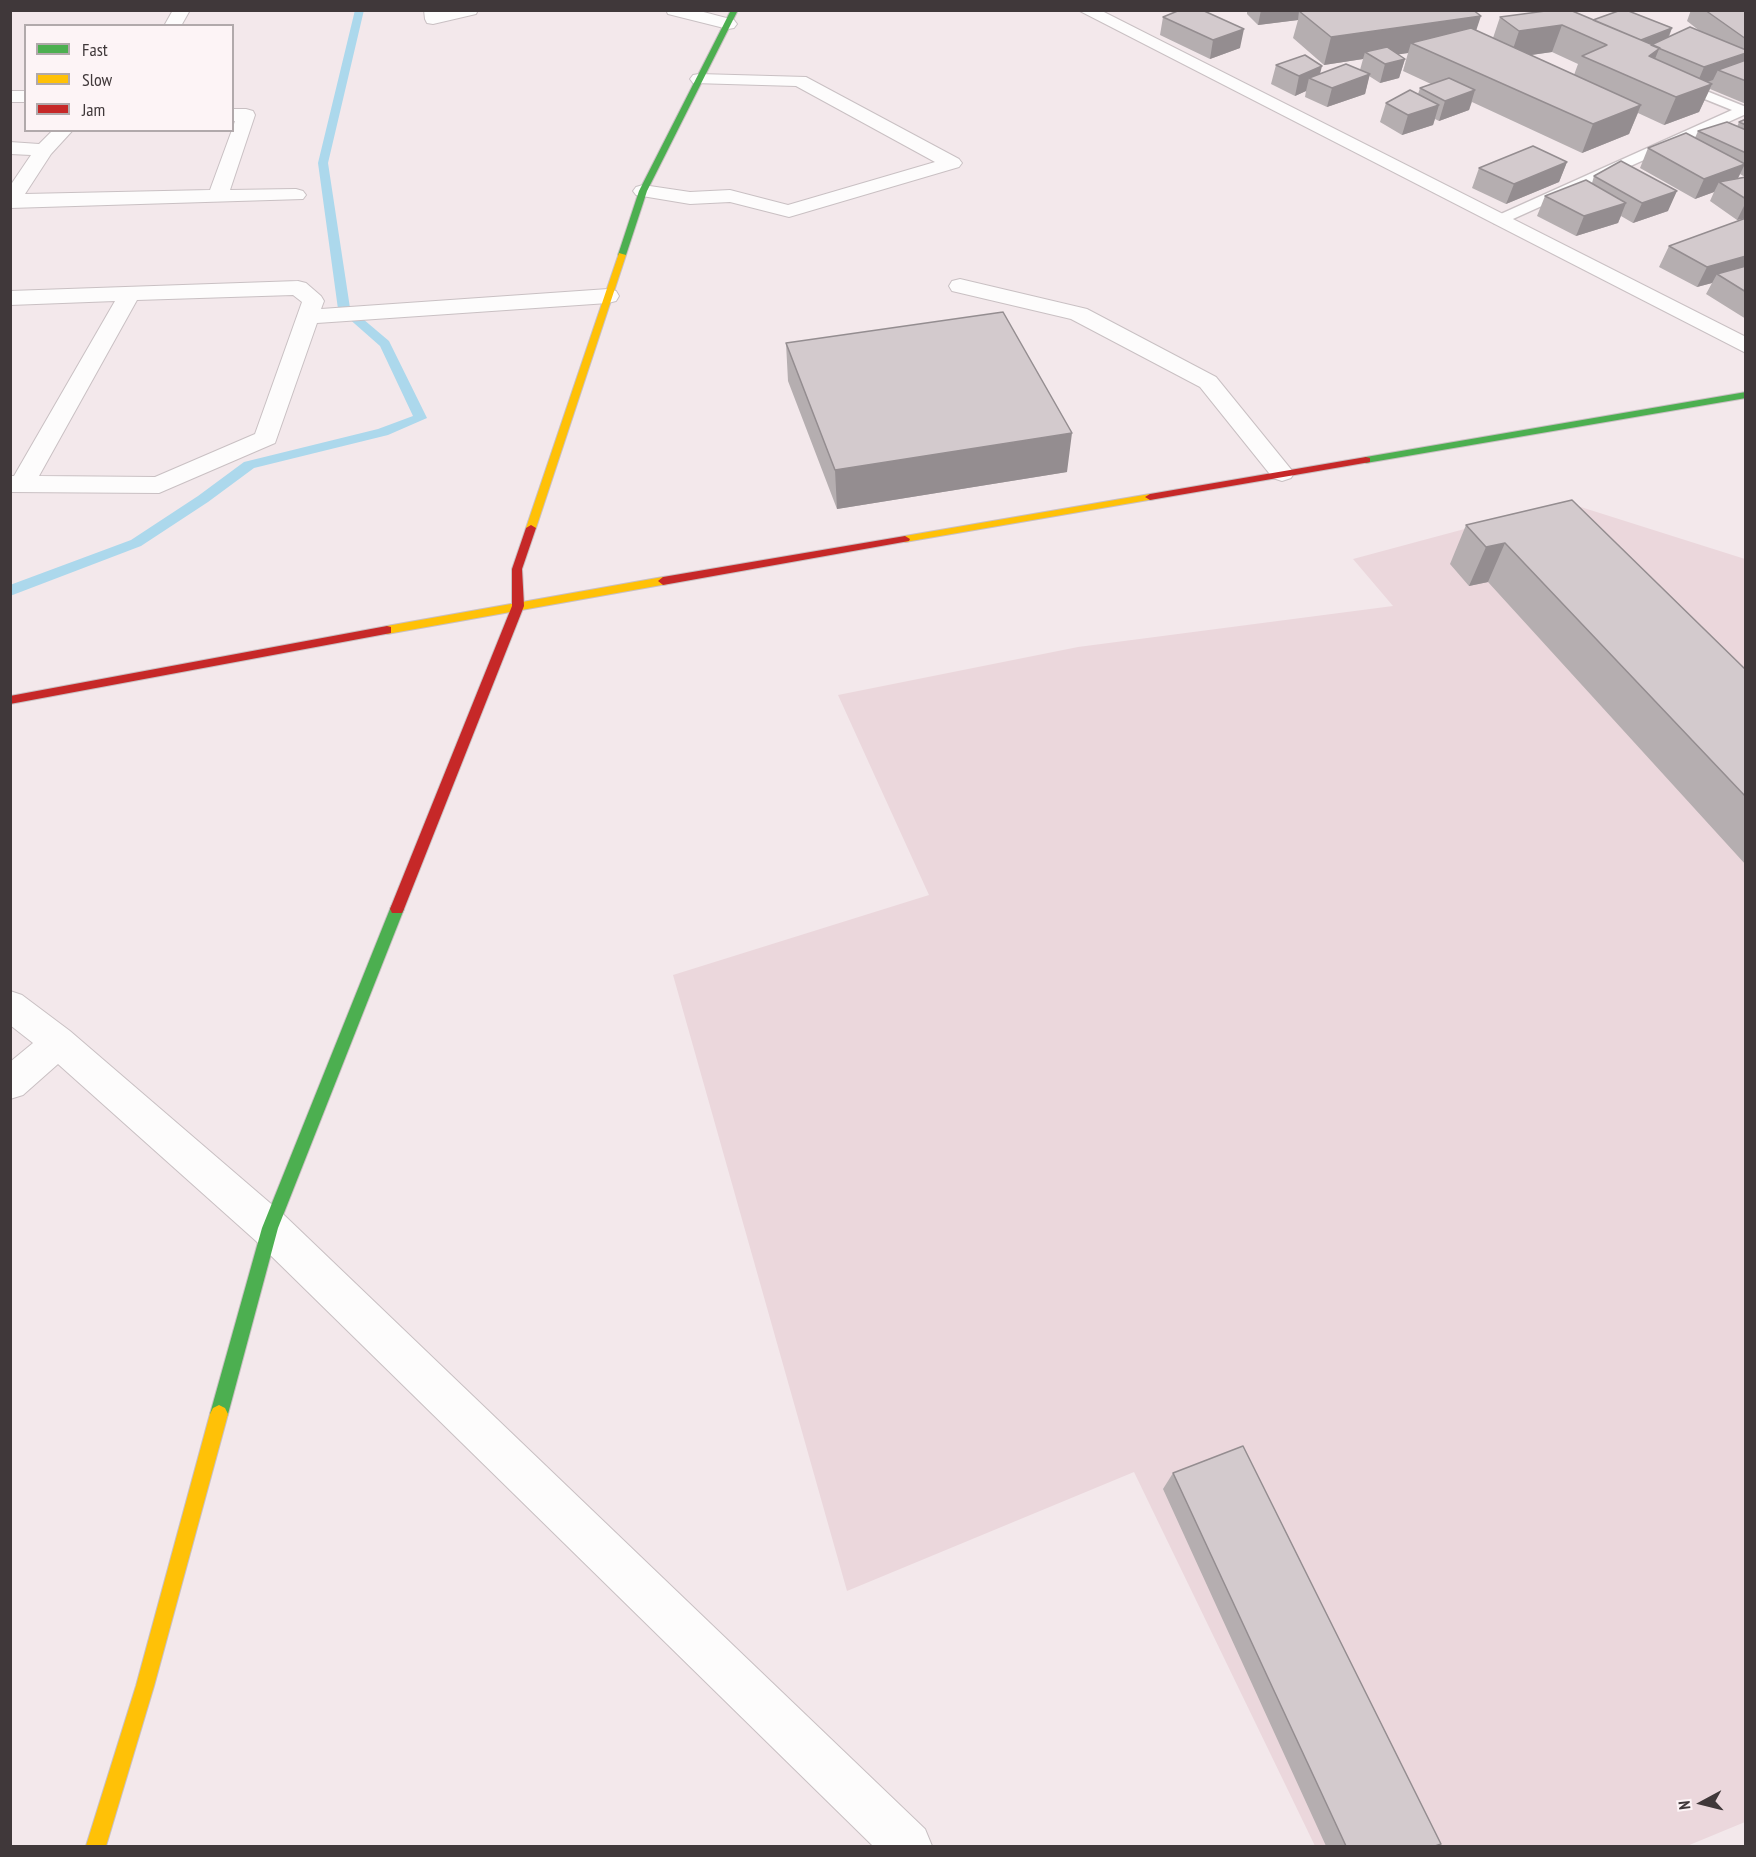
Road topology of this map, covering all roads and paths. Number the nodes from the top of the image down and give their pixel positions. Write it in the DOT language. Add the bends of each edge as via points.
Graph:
graph roads {
  1 [pos="182,10"];
  2 [pos="432,10"];
  3 [pos="470,10"];
  4 [pos="674,10"];
  5 [pos="1086,10"];
  6 [pos="731,17"];
  7 [pos="173,24"];
  8 [pos="1664,78"];
  9 [pos="699,79"];
  10 [pos="234,115"];
  11 [pos="62,132"];
  12 [pos="10,148"];
  13 [pos="44,150"];
  14 [pos="643,191"];
  15 [pos="296,195"];
  16 [pos="218,196"];
  17 [pos="12,201"];
  18 [pos="1499,220"];
  19 [pos="960,286"];
  20 [pos="130,294"];
  21 [pos="608,296"];
  22 [pos="10,298"];
  23 [pos="307,317"];
  24 [pos="1746,346"];
  25 [pos="1746,395"];
  26 [pos="1282,473"];
  27 [pos="16,484"];
  28 [pos="518,606"];
  29 [pos="10,700"];
  30 [pos="10,1005"];
  31 [pos="58,1042"];
  32 [pos="10,1084"];
  33 [pos="270,1228"];
  34 [pos="96,1846"];
  35 [pos="908,1846"];
  1 -- 7 [label="street"];
  2 -- 3 [label="street" via="433,19"];
  4 -- 6 [label="street"];
  5 -- 18 [label="street"];
  6 -- 9 [label="street"];
  8 -- 18 [label="lane" via="1743,110"];
  9 -- 14 [label="street"];
  9 -- 14 [label="street" via="800,81 952,163 789,211 730,196 690,198"];
  10 -- 16 [label="street" via="246,115"];
  11 -- 13 [label="street"];
  12 -- 13 [label="street"];
  13 -- 17 [label="street"];
  14 -- 21 [label="street"];
  15 -- 16 [label="street"];
  16 -- 17 [label="street"];
  18 -- 24 [label="street"];
  19 -- 26 [label="street" via="1079,314 1208,382"];
  20 -- 22 [label="street"];
  20 -- 23 [label="street" via="298,288 313,301"];
  20 -- 27 [label="street"];
  21 -- 23 [label="street"];
  21 -- 28 [label="street" via="517,569"];
  23 -- 27 [label="street" via="266,438 159,485"];
  25 -- 26 [label="street"];
  26 -- 28 [label="street"];
  28 -- 29 [label="street"];
  28 -- 33 [label="street"];
  30 -- 31 [label="street"];
  31 -- 32 [label="street"];
  31 -- 33 [label="street"];
  33 -- 34 [label="street" via="145,1686"];
  33 -- 35 [label="street"];
}
